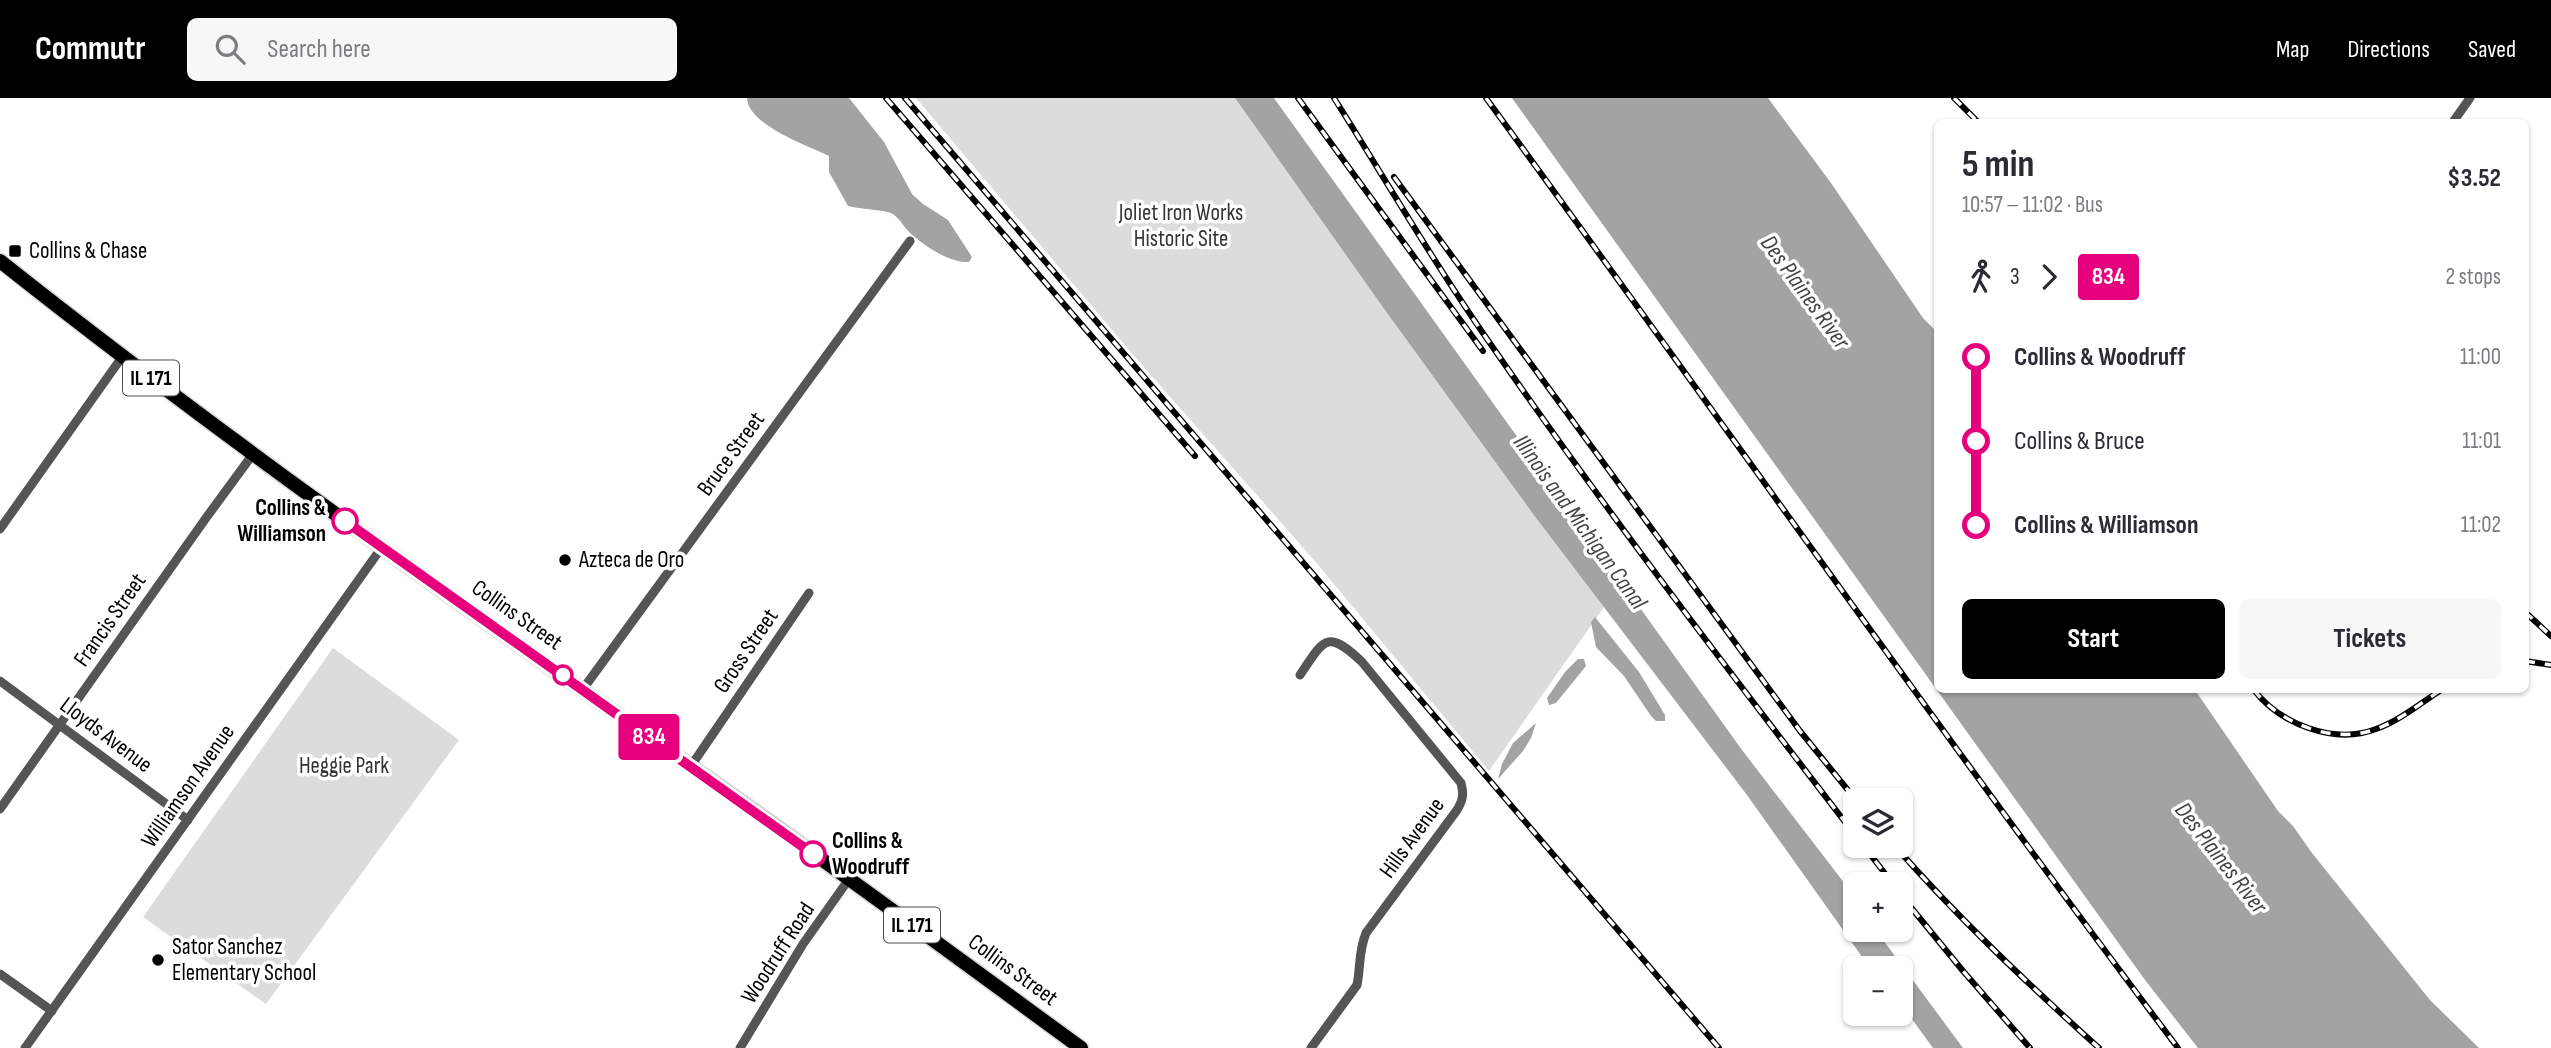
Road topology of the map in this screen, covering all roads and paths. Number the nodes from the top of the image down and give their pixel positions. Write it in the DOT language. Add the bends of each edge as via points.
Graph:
graph roads {
  1 [pos="2470,98"];
  2 [pos="2455,119"];
  3 [pos="910,241"];
  4 [pos="0,261"];
  5 [pos="122,357"];
  6 [pos="253,454"];
  7 [pos="0,529"];
  8 [pos="382,547"];
  9 [pos="808,593"];
  10 [pos="1300,675"];
  11 [pos="0,681"];
  12 [pos="583,689"];
  13 [pos="61,725"];
  14 [pos="691,766"];
  15 [pos="0,809"];
  16 [pos="188,820"];
  17 [pos="849,879"];
  18 [pos="0,974"];
  19 [pos="52,1011"];
  20 [pos="25,1048"];
  21 [pos="740,1048"];
  22 [pos="1082,1048"];
  23 [pos="1311,1048"];
  1 -- 2 [label="street"];
  3 -- 12 [label="street, Bruce Street"];
  4 -- 5 [label="main road, Collins Street / IL 171"];
  5 -- 6 [label="main road, Collins Street / IL 171"];
  5 -- 7 [label="street"];
  6 -- 8 [label="main road, Collins Street / IL 171"];
  6 -- 13 [label="street, Francis Street"];
  8 -- 12 [label="main road, Collins Street / IL 171"];
  8 -- 16 [label="street, Williamson Avenue"];
  9 -- 14 [label="street, Gross Street"];
  10 -- 23 [label="street, Hills Avenue" via="1324,643 1331,640 1348,649 1463,791 1457,810 1366,933 1359,952 1357,985"];
  11 -- 13 [label="street, Lloyds Avenue"];
  12 -- 14 [label="main road, Collins Street / IL 171"];
  13 -- 15 [label="street, Francis Street"];
  13 -- 16 [label="street, Lloyds Avenue"];
  14 -- 17 [label="main road, Collins Street / IL 171"];
  16 -- 19 [label="street, Williamson Avenue"];
  17 -- 21 [label="street, Woodruff Road"];
  17 -- 22 [label="main road, Collins Street / IL 171"];
  18 -- 19 [label="street"];
  19 -- 20 [label="street, Williamson Avenue"];
}
